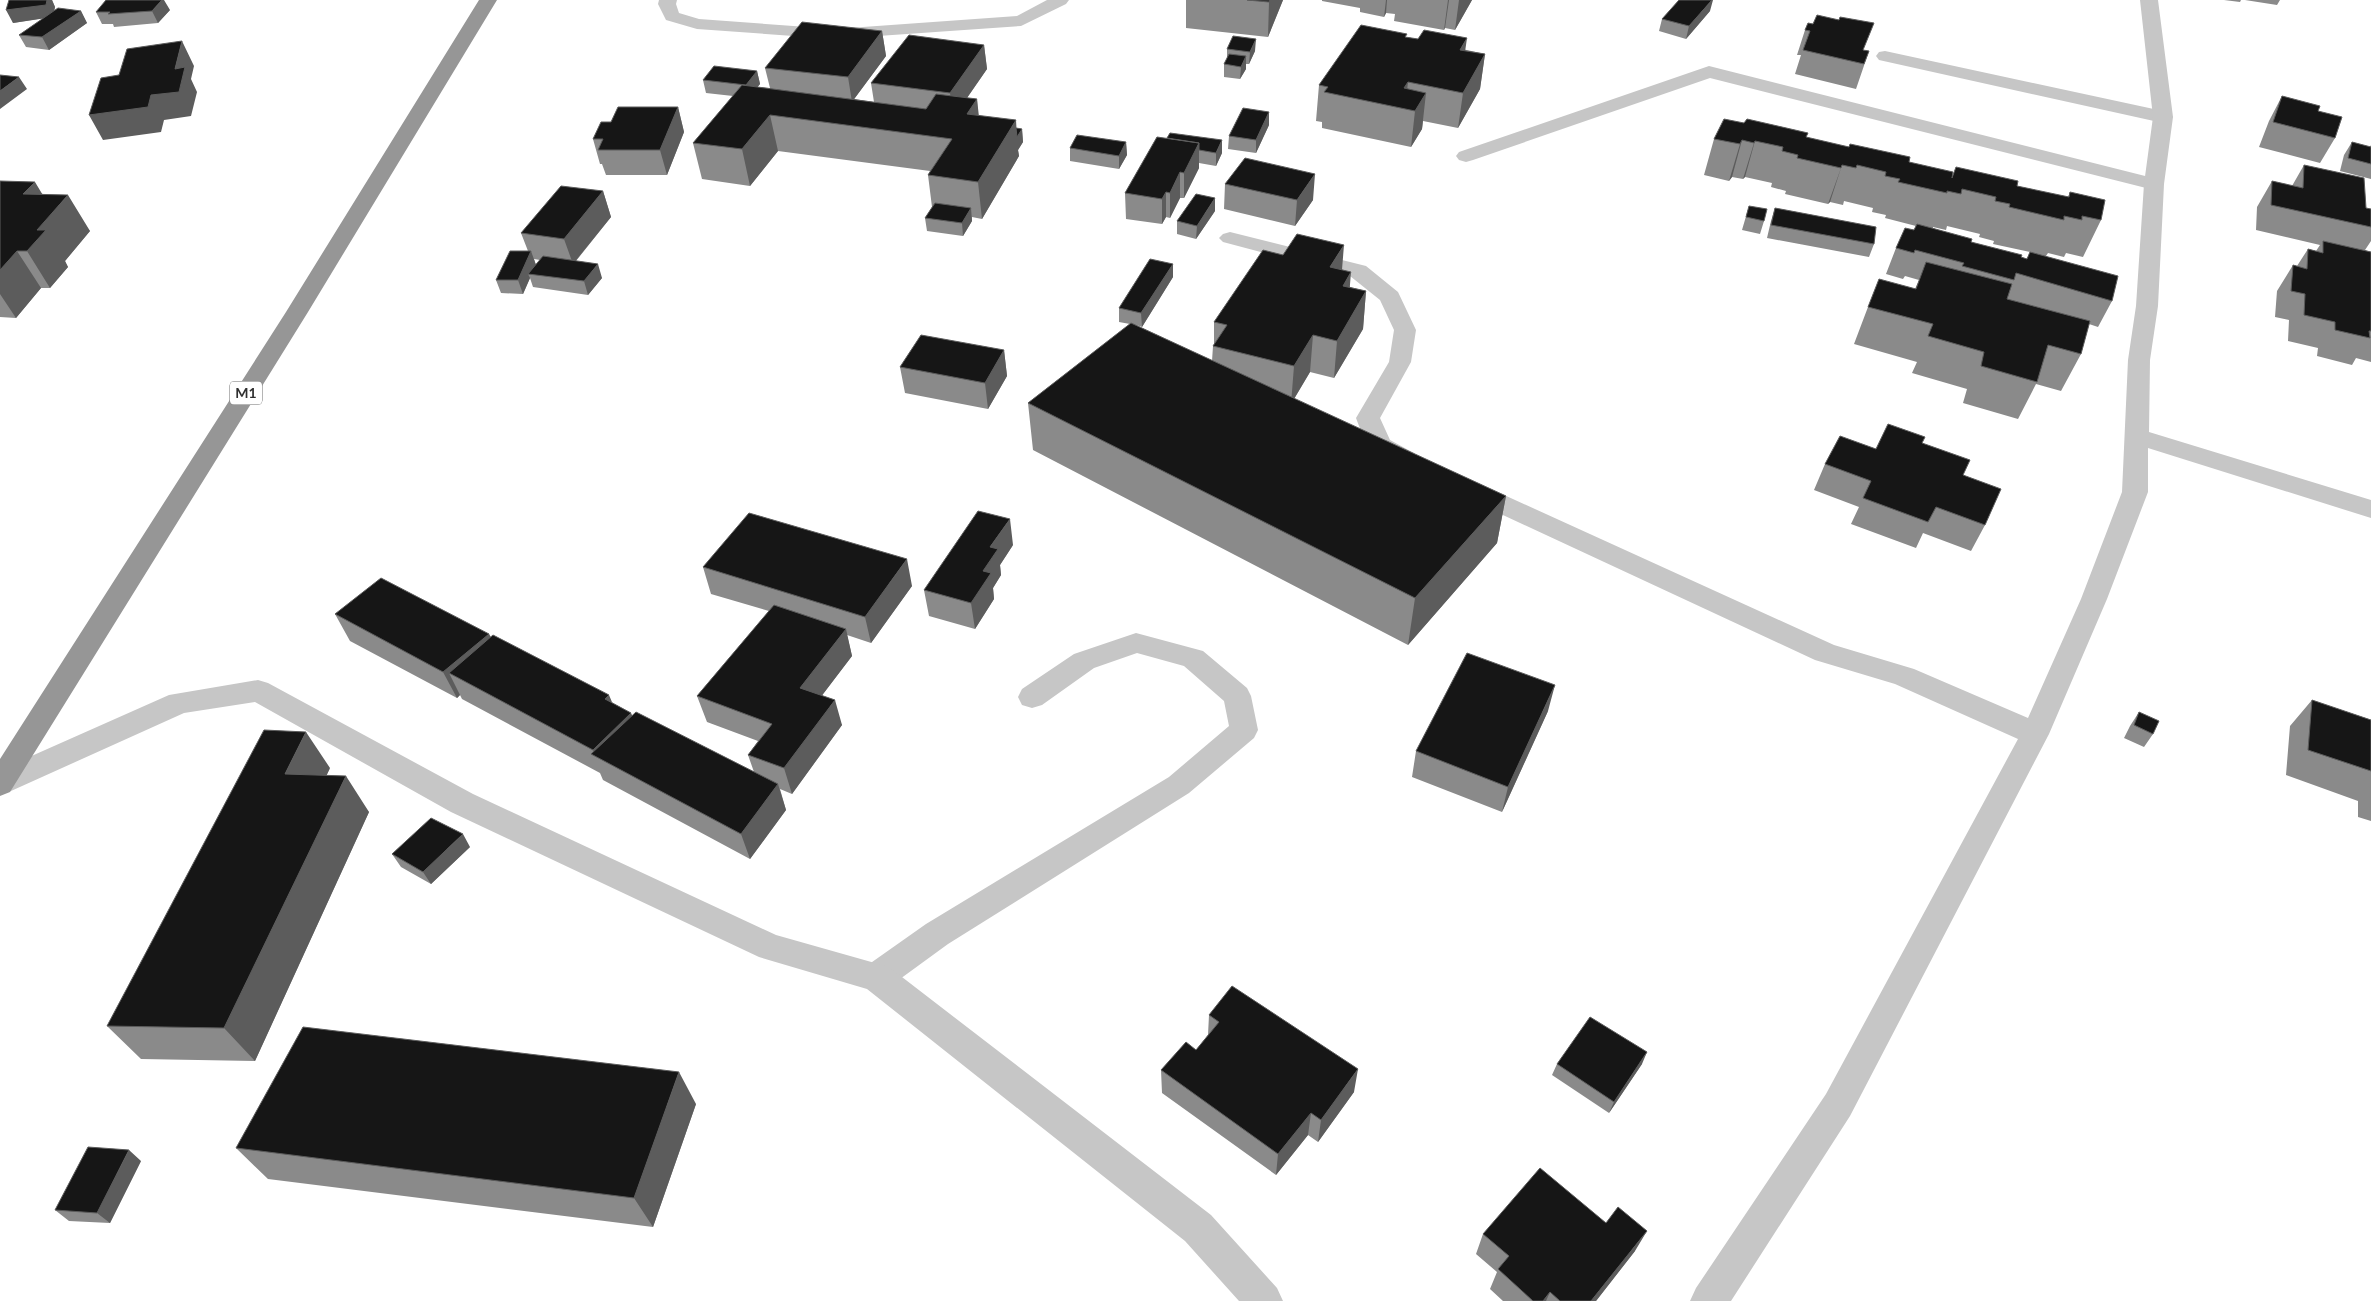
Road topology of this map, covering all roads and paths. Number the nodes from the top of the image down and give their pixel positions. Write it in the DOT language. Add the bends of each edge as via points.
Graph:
graph roads {
  1 [pos="488,0"];
  2 [pos="668,0"];
  3 [pos="1060,0"];
  4 [pos="2146,1"];
  5 [pos="1885,56"];
  6 [pos="2163,117"];
  7 [pos="1466,156"];
  8 [pos="2154,184"];
  9 [pos="1230,238"];
  10 [pos="2138,436"];
  11 [pos="1423,468"];
  12 [pos="1450,480"];
  13 [pos="2371,508"];
  14 [pos="1032,697"];
  15 [pos="2035,734"];
  16 [pos="0,783"];
  17 [pos="877,977"];
  18 [pos="1264,1301"];
  19 [pos="1708,1301"];
  1 -- 16 [label="highway, M1" via="292,320"];
  2 -- 3 [label="street" via="672,16 697,24 836,34 1021,21"];
  4 -- 6 [label="street"];
  5 -- 6 [label="street"];
  6 -- 8 [label="street"];
  7 -- 8 [label="street" via="1709,72"];
  8 -- 10 [label="street" via="2147,306 2139,360"];
  9 -- 11 [label="street" via="1358,271 1390,297 1405,330 1400,362 1368,418 1380,445"];
  10 -- 13 [label="street"];
  10 -- 15 [label="street" via="2135,492 2094,599"];
  12 -- 15 [label="street" via="1825,653 1904,676"];
  14 -- 17 [label="street" via="1084,660 1136,643 1193,658 1237,696 1244,730 1179,785 936,934"];
  15 -- 19 [label="street" via="1838,1105"];
  16 -- 17 [label="street" via="179,703 258,691 462,802 770,948"];
  17 -- 18 [label="street" via="1198,1228"];
}
